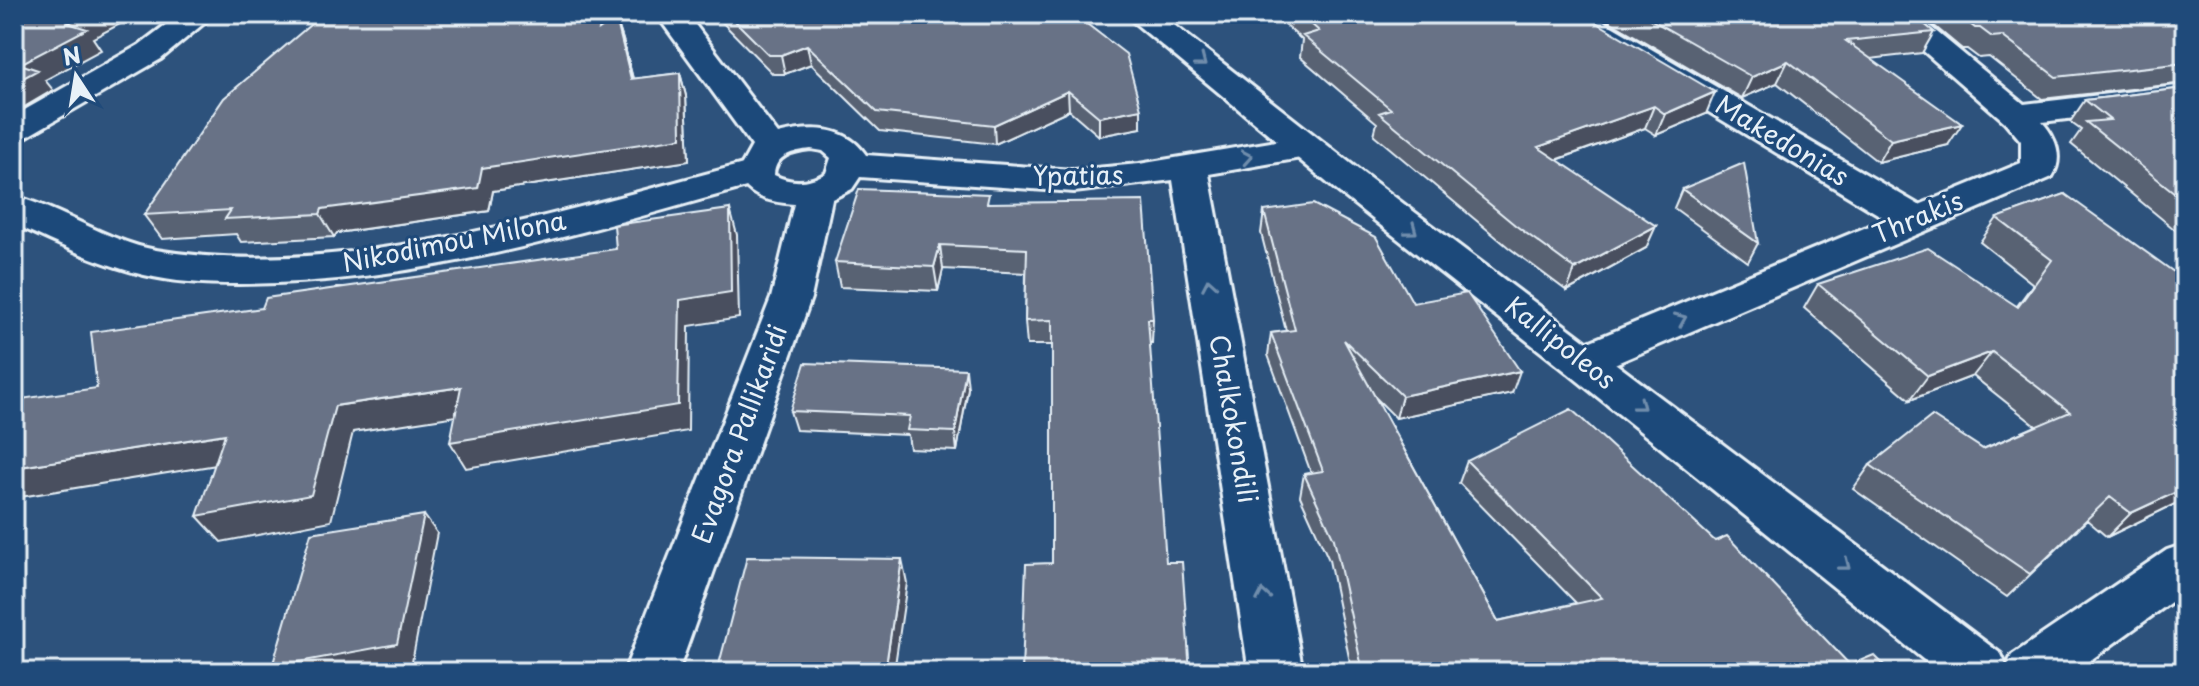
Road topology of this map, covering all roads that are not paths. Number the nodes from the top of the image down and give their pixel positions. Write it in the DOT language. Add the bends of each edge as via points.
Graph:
graph roads {
  1 [pos="200,14"];
  2 [pos="671,14"];
  3 [pos="1140,14"];
  4 [pos="1569,14"];
  5 [pos="1896,14"];
  6 [pos="2185,95"];
  7 [pos="2017,115"];
  8 [pos="14,130"];
  9 [pos="1306,147"];
  10 [pos="763,161"];
  11 [pos="1189,166"];
  12 [pos="832,178"];
  13 [pos="14,209"];
  14 [pos="1914,219"];
  15 [pos="1584,361"];
  16 [pos="2185,565"];
  17 [pos="651,672"];
  18 [pos="1276,672"];
  19 [pos="1981,672"];
  20 [pos="2031,672"];
  1 -- 8 [label="street" via="150,52"];
  2 -- 10 [label="street"];
  3 -- 9 [label="main road, Kallipoleos, one-way"];
  4 -- 14 [label="street, Makedonias"];
  5 -- 7 [label="street"];
  6 -- 7 [label="street"];
  7 -- 14 [label="street, Thrakis" via="2039,140 2039,169"];
  11 -- 9 [label="street, Ypatias, one-way"];
  9 -- 15 [label="main road, Kallipoleos, one-way"];
  10 -- 12 [label="street, Ypatias" via="759,182 782,193"];
  10 -- 12 [label="street" via="797,139 824,139 849,156"];
  10 -- 13 [label="main road, Nikodimou Milona" via="510,235 378,262 296,270 143,261"];
  11 -- 12 [label="street, Ypatias" via="1074,181"];
  18 -- 11 [label="street, Chalkokondili, one-way"];
  12 -- 17 [label="street, Evagora Pallikaridi"];
  15 -- 14 [label="street, Thrakis, one-way"];
  15 -- 19 [label="main road, Kallipoleos, one-way"];
  16 -- 20 [label="street"];
}
